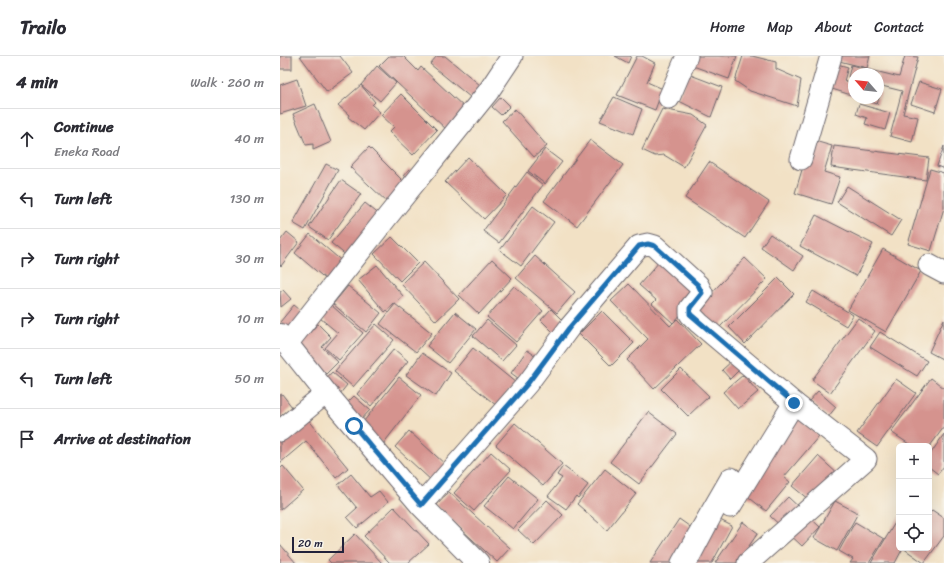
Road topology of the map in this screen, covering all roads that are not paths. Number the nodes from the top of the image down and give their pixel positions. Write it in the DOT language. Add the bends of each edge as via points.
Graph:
graph roads {
  1 [pos="512,56"];
  2 [pos="687,56"];
  3 [pos="831,56"];
  4 [pos="669,98"];
  5 [pos="801,158"];
  6 [pos="284,339"];
  7 [pos="326,393"];
  8 [pos="794,403"];
  9 [pos="280,431"];
  10 [pos="421,505"];
  11 [pos="478,563"];
  12 [pos="682,563"];
  13 [pos="686,563"];
  14 [pos="695,563"];
  15 [pos="748,563"];
  1 -- 6 [label="street" via="488,92"];
  2 -- 4 [label="street"];
  3 -- 5 [label="street"];
  6 -- 7 [label="main road"];
  7 -- 9 [label="street"];
  7 -- 10 [label="main road"];
  8 -- 10 [label="street" via="690,314 690,308 702,293 698,285 655,246 639,246 569,328 528,383"];
  8 -- 14 [label="street"];
  8 -- 15 [label="street" via="866,459"];
  10 -- 11 [label="main road"];
  12 -- 13 [label="street" via="731,478"];
}
